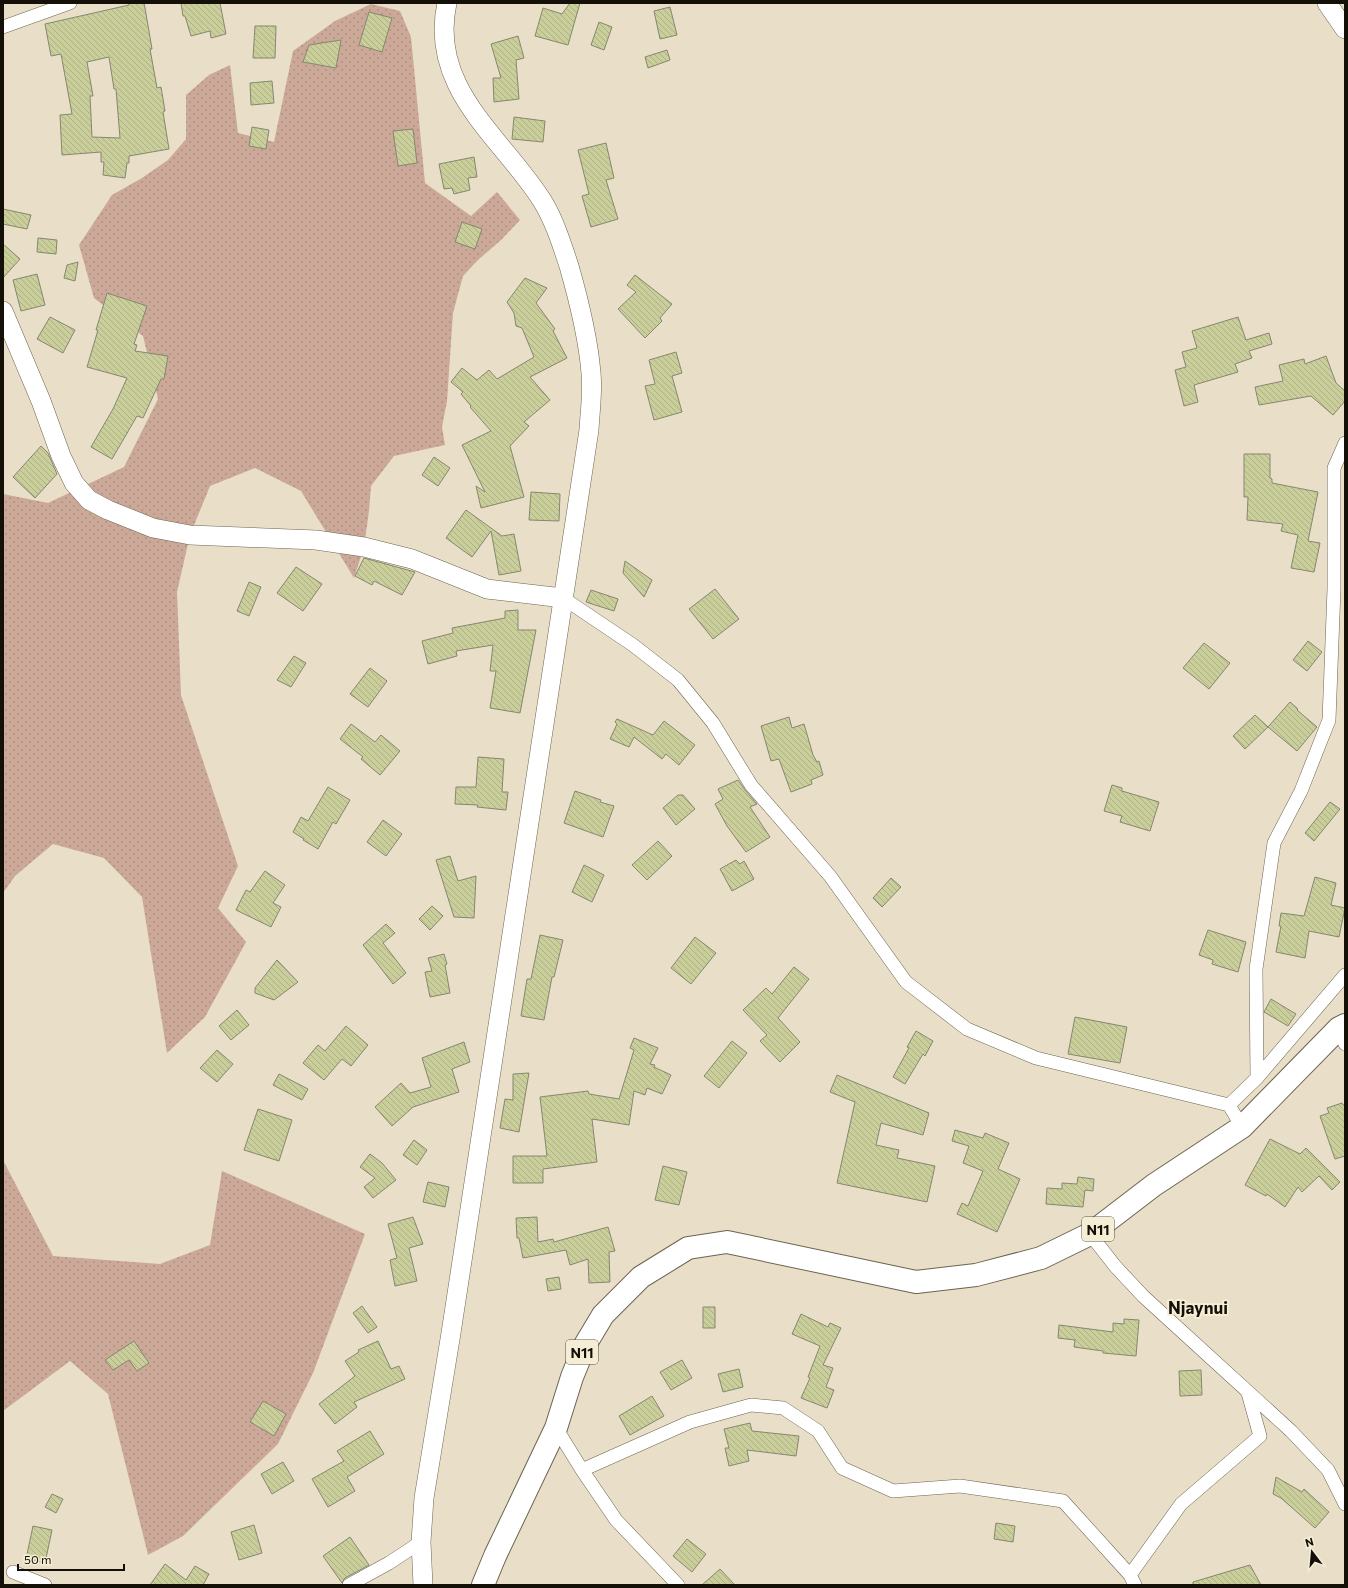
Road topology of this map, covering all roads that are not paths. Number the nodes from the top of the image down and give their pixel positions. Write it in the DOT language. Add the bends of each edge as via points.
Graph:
graph roads {
  1 [pos="70,3"];
  2 [pos="447,3"];
  3 [pos="1327,3"];
  4 [pos="3,27"];
  5 [pos="1345,29"];
  6 [pos="3,311"];
  7 [pos="1345,443"];
  8 [pos="563,598"];
  9 [pos="1345,975"];
  10 [pos="1343,1032"];
  11 [pos="1257,1078"];
  12 [pos="1229,1105"];
  13 [pos="1242,1126"];
  14 [pos="1090,1234"];
  15 [pos="1248,1392"];
  16 [pos="556,1428"];
  17 [pos="582,1470"];
  18 [pos="1345,1504"];
  19 [pos="421,1542"];
  20 [pos="13,1572"];
  21 [pos="1133,1580"];
  22 [pos="45,1585"];
  23 [pos="349,1585"];
  24 [pos="423,1585"];
  25 [pos="483,1585"];
  26 [pos="678,1585"];
  1 -- 4 [label="street"];
  2 -- 8 [label="main road" via="444,42 456,84 471,110 543,202 561,241 584,327 591,374 589,430"];
  3 -- 5 [label="main road"];
  6 -- 8 [label="main road" via="74,483 89,500 108,510 153,528 190,535 316,540 364,547 412,559 487,589"];
  7 -- 11 [label="street" via="1334,468 1334,590 1329,720 1301,792 1274,843 1256,968"];
  8 -- 12 [label="street" via="633,645 678,680 713,723 751,785 830,876 906,982 967,1029 1036,1058"];
  8 -- 19 [label="main road" via="424,1498"];
  9 -- 11 [label="street"];
  10 -- 13 [label="highway, N11"];
  11 -- 12 [label="street"];
  12 -- 13 [label="street"];
  13 -- 14 [label="highway, N11" via="1154,1185"];
  14 -- 15 [label="street" via="1143,1296"];
  14 -- 16 [label="highway, N11" via="1041,1258 976,1275 916,1282 727,1242 688,1248 641,1276 603,1315 582,1352"];
  15 -- 18 [label="street" via="1291,1431 1328,1470"];
  15 -- 21 [label="street" via="1260,1436 1182,1504"];
  16 -- 17 [label="street"];
  16 -- 25 [label="highway, N11" via="494,1556"];
  17 -- 21 [label="street" via="690,1422 751,1405 783,1408 818,1431 842,1468 893,1491 960,1486 1063,1501"];
  17 -- 26 [label="street" via="616,1520"];
  19 -- 23 [label="street"];
  19 -- 24 [label="main road"];
  20 -- 22 [label="street"];
}
